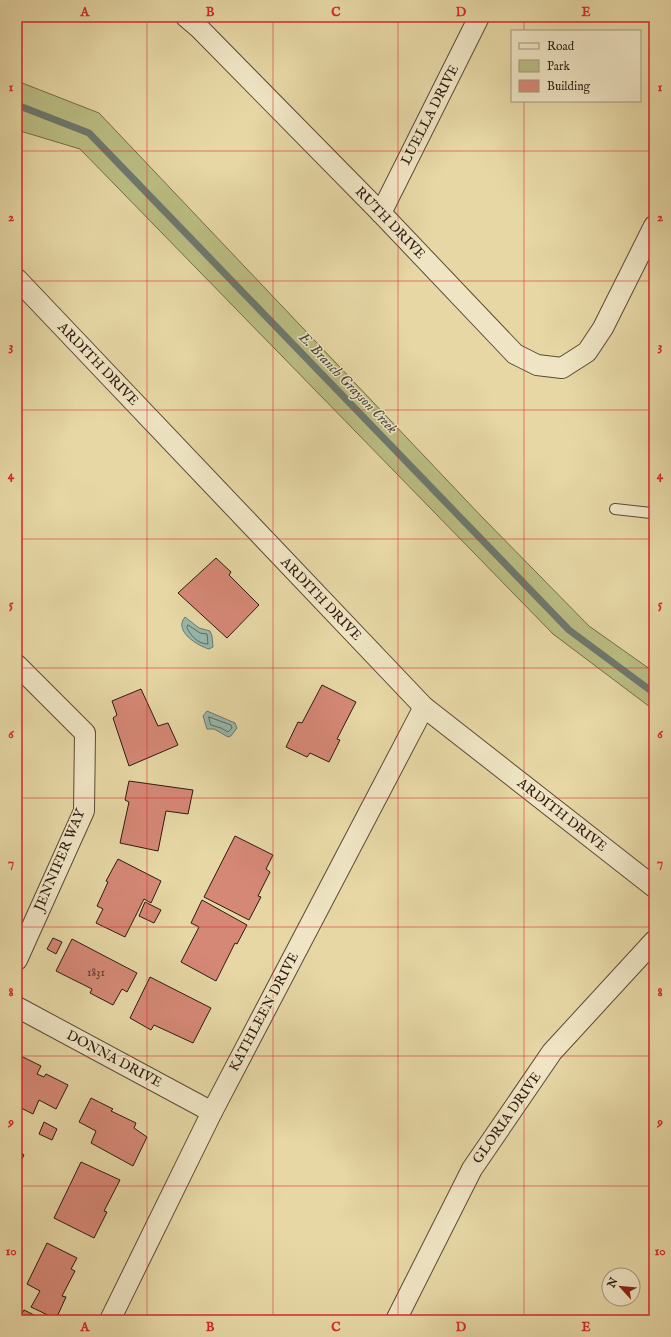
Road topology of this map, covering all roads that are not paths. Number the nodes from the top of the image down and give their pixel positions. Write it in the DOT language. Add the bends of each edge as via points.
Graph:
graph roads {
  1 [pos="479,17"];
  2 [pos="198,21"];
  3 [pos="381,213"];
  4 [pos="654,226"];
  5 [pos="17,278"];
  6 [pos="615,509"];
  7 [pos="654,511"];
  8 [pos="17,665"];
  9 [pos="424,707"];
  10 [pos="654,888"];
  11 [pos="654,941"];
  12 [pos="17,960"];
  13 [pos="17,1007"];
  14 [pos="212,1112"];
  15 [pos="110,1320"];
  16 [pos="396,1320"];
  1 -- 3 [label="street, LUELLA DRIVE"];
  2 -- 3 [label="street, RUTH DRIVE"];
  3 -- 4 [label="street, RUTH DRIVE" via="515,354 537,365 562,368 587,352 603,328"];
  5 -- 9 [label="street, ARDITH DRIVE"];
  6 -- 7 [label="lane" via="651,513"];
  8 -- 12 [label="street, JENNIFER WAY" via="85,733 84,811"];
  9 -- 10 [label="street, ARDITH DRIVE"];
  9 -- 14 [label="street, KATHLEEN DRIVE"];
  11 -- 16 [label="street, GLORIA DRIVE" via="552,1052 472,1169"];
  13 -- 14 [label="street, DONNA DRIVE"];
  14 -- 15 [label="street, KATHLEEN DRIVE"];
}
